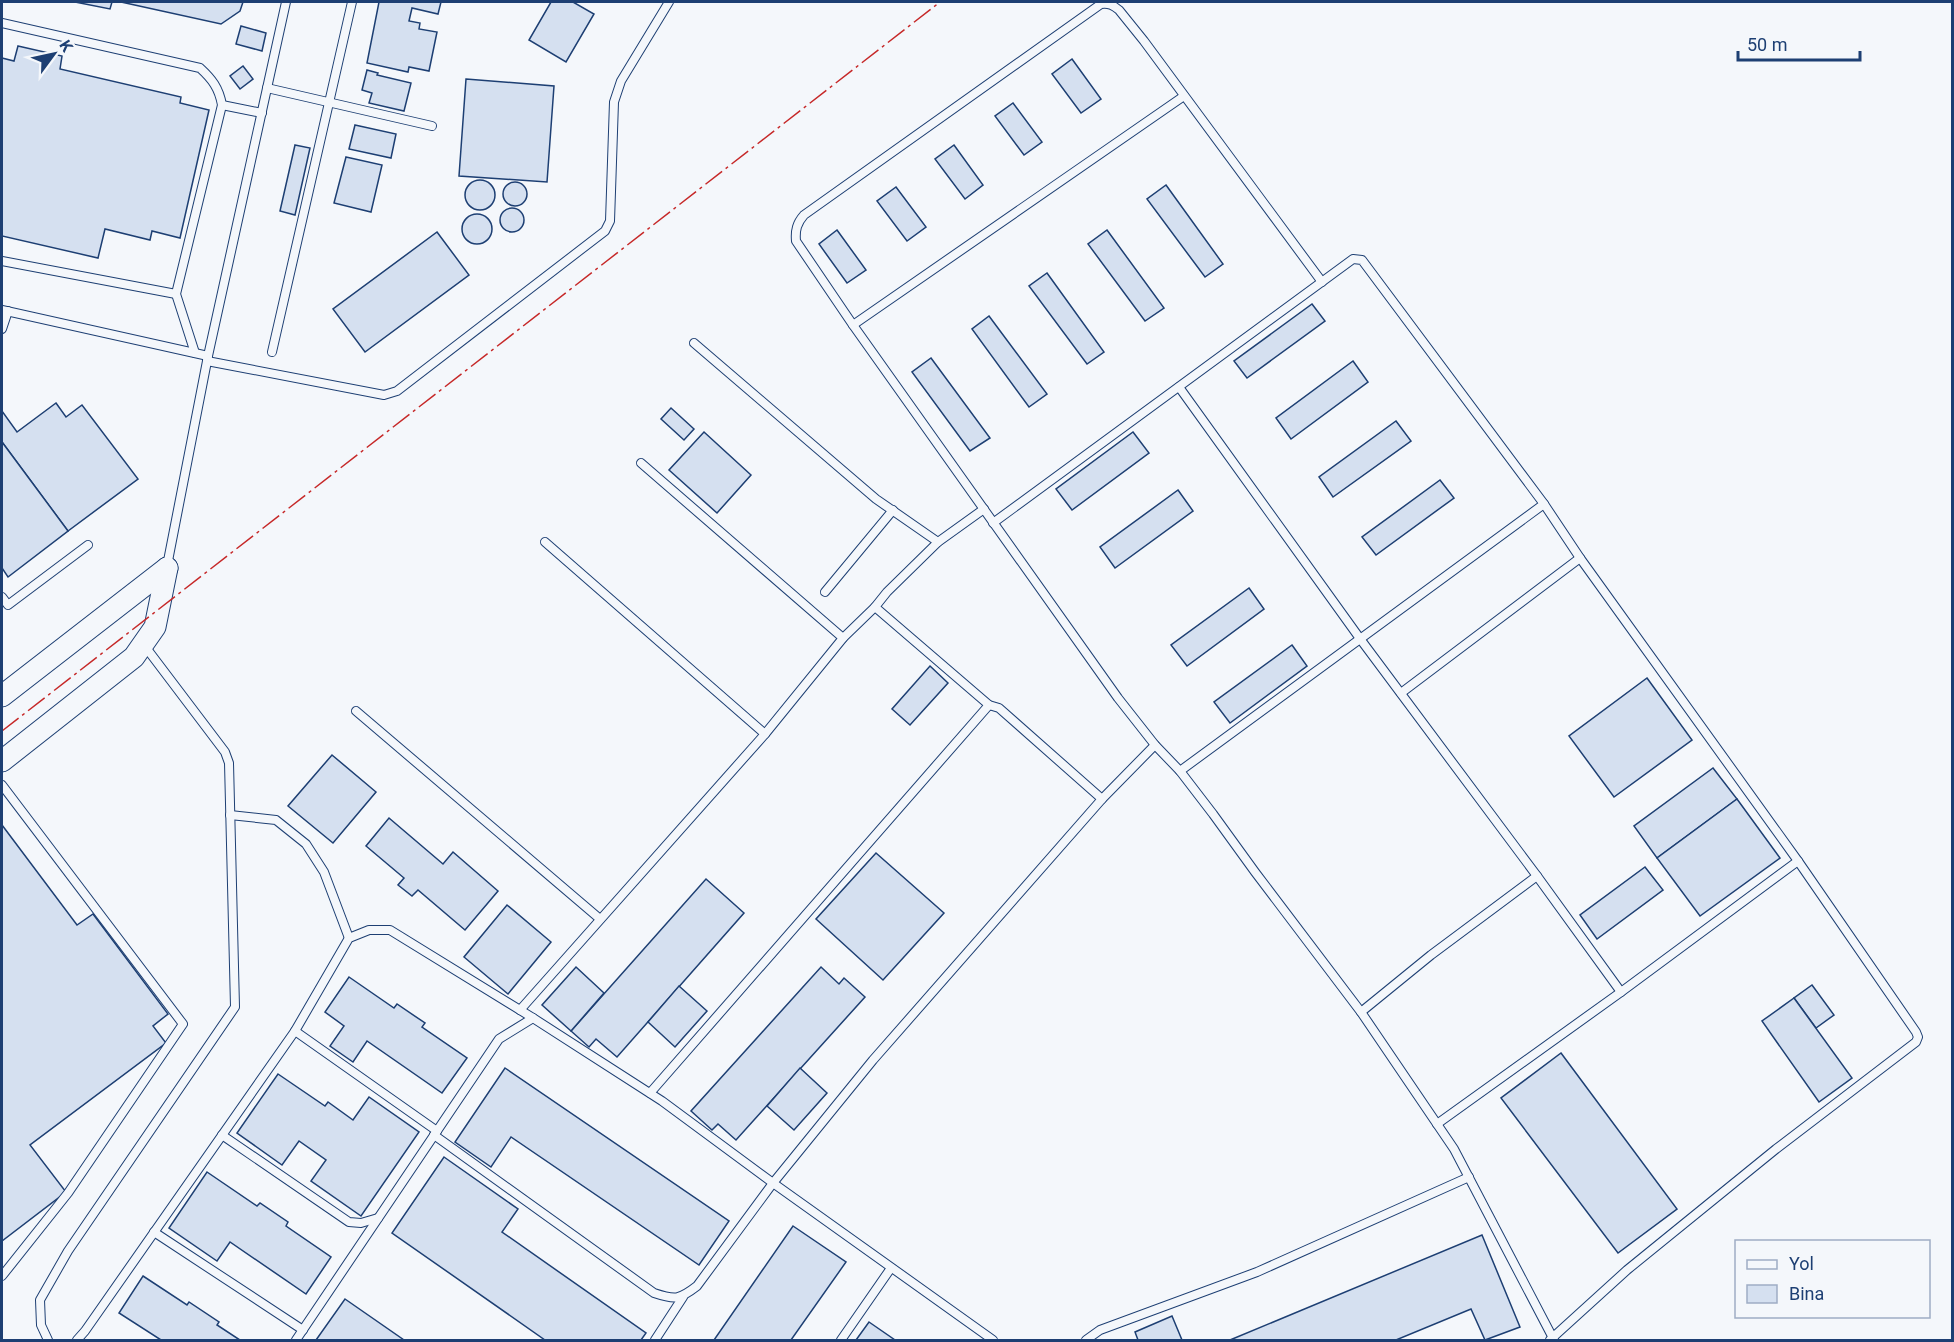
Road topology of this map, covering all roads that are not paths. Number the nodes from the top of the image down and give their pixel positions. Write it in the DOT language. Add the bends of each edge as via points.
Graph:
graph roads {
  1 [pos="286,2"];
  2 [pos="352,2"];
  3 [pos="669,2"];
  4 [pos="2,23"];
  5 [pos="267,88"];
  6 [pos="1184,96"];
  7 [pos="329,102"];
  8 [pos="222,105"];
  9 [pos="262,113"];
  10 [pos="432,126"];
  11 [pos="2,261"];
  12 [pos="1322,282"];
  13 [pos="176,294"];
  14 [pos="5,311"];
  15 [pos="853,325"];
  16 [pos="2,328"];
  17 [pos="694,343"];
  18 [pos="272,352"];
  19 [pos="195,353"];
  20 [pos="208,358"];
  21 [pos="1179,387"];
  22 [pos="641,463"];
  23 [pos="1544,504"];
  24 [pos="984,509"];
  25 [pos="893,510"];
  26 [pos="993,522"];
  27 [pos="545,542"];
  28 [pos="938,542"];
  29 [pos="88,545"];
  30 [pos="1580,558"];
  31 [pos="167,568"];
  32 [pos="825,592"];
  33 [pos="2,597"];
  34 [pos="875,606"];
  35 [pos="843,638"];
  36 [pos="1361,640"];
  37 [pos="143,644"];
  38 [pos="1401,693"];
  39 [pos="2,696"];
  40 [pos="989,705"];
  41 [pos="356,711"];
  42 [pos="765,734"];
  43 [pos="1155,745"];
  44 [pos="2,761"];
  45 [pos="1180,771"];
  46 [pos="2,785"];
  47 [pos="5,796"];
  48 [pos="1102,799"];
  49 [pos="230,815"];
  50 [pos="1798,861"];
  51 [pos="1538,876"];
  52 [pos="600,919"];
  53 [pos="349,938"];
  54 [pos="1621,992"];
  55 [pos="520,1010"];
  56 [pos="1361,1012"];
  57 [pos="533,1018"];
  58 [pos="295,1031"];
  59 [pos="650,1093"];
  60 [pos="1437,1124"];
  61 [pos="435,1133"];
  62 [pos="222,1135"];
  63 [pos="1469,1177"];
  64 [pos="773,1183"];
  65 [pos="378,1218"];
  66 [pos="154,1232"];
  67 [pos="891,1268"];
  68 [pos="2,1276"];
  69 [pos="683,1297"];
  70 [pos="303,1330"];
  71 [pos="1552,1340"];
  72 [pos="48,1341"];
  73 [pos="76,1341"];
  74 [pos="296,1341"];
  75 [pos="655,1341"];
  76 [pos="841,1341"];
  77 [pos="993,1341"];
  78 [pos="1086,1341"];
  1 -- 5 [label="lane"];
  2 -- 7 [label="lane"];
  3 -- 20 [label="lane" via="621,81 614,102 610,221 605,231 397,391 384,395"];
  4 -- 8 [label="lane" via="200,68 219,92"];
  5 -- 7 [label="lane"];
  5 -- 9 [label="lane"];
  6 -- 12 [label="lane"];
  6 -- 15 [label="lane"];
  6 -- 15 [label="lane" via="1119,10 1109,3 1101,4 801,219 796,241"];
  7 -- 10 [label="lane"];
  7 -- 18 [label="lane"];
  8 -- 9 [label="lane"];
  8 -- 13 [label="lane"];
  9 -- 20 [label="lane"];
  11 -- 13 [label="lane"];
  12 -- 21 [label="lane"];
  12 -- 23 [label="lane" via="1353,259 1362,260"];
  13 -- 19 [label="lane"];
  14 -- 16 [label="lane"];
  14 -- 19 [label="lane"];
  15 -- 24 [label="lane"];
  17 -- 25 [label="lane"];
  19 -- 20 [label="lane"];
  20 -- 31 [label="lane"];
  21 -- 26 [label="lane"];
  21 -- 36 [label="lane"];
  22 -- 35 [label="lane"];
  23 -- 30 [label="lane"];
  23 -- 36 [label="lane"];
  24 -- 26 [label="lane"];
  24 -- 28 [label="lane"];
  25 -- 28 [label="lane"];
  25 -- 32 [label="lane"];
  26 -- 43 [label="lane"];
  27 -- 42 [label="lane"];
  28 -- 34 [label="lane"];
  29 -- 33 [label="lane" via="8,605"];
  30 -- 38 [label="lane"];
  30 -- 50 [label="lane"];
  31 -- 37 [label="street" via="155,627"];
  31 -- 39 [label="street"];
  34 -- 35 [label="lane"];
  34 -- 40 [label="lane"];
  35 -- 42 [label="lane"];
  36 -- 38 [label="lane"];
  36 -- 45 [label="lane"];
  37 -- 44 [label="street" via="134,657"];
  37 -- 49 [label="lane" via="225,752 229,763"];
  38 -- 51 [label="lane"];
  40 -- 48 [label="lane" via="999,708"];
  40 -- 59 [label="lane"];
  41 -- 52 [label="lane"];
  42 -- 52 [label="lane"];
  43 -- 45 [label="lane"];
  43 -- 48 [label="lane"];
  45 -- 56 [label="lane"];
  46 -- 47 [label="lane"];
  47 -- 68 [label="lane" via="183,1024 68,1192"];
  48 -- 64 [label="lane" via="873,1060"];
  49 -- 53 [label="lane" via="276,820 306,844 324,872"];
  49 -- 72 [label="lane" via="235,1007 68,1251 40,1300 41,1324"];
  50 -- 54 [label="lane"];
  50 -- 71 [label="lane" via="1916,1032 1916,1042 1627,1270"];
  51 -- 54 [label="lane"];
  51 -- 56 [label="lane"];
  52 -- 55 [label="lane"];
  53 -- 55 [label="lane" via="369,930 390,930"];
  53 -- 58 [label="lane"];
  54 -- 60 [label="lane"];
  55 -- 57 [label="lane"];
  56 -- 60 [label="lane"];
  57 -- 59 [label="lane"];
  57 -- 61 [label="lane" via="499,1039"];
  58 -- 61 [label="lane"];
  58 -- 62 [label="lane"];
  59 -- 64 [label="lane"];
  60 -- 63 [label="lane"];
  61 -- 65 [label="lane"];
  61 -- 69 [label="lane" via="654,1293 672,1299"];
  62 -- 65 [label="lane" via="349,1222"];
  62 -- 66 [label="lane"];
  63 -- 71 [label="lane"];
  63 -- 78 [label="lane" via="1257,1272 1100,1330"];
  64 -- 67 [label="lane"];
  64 -- 69 [label="lane" via="697,1286"];
  65 -- 70 [label="lane"];
  66 -- 70 [label="lane"];
  66 -- 73 [label="lane"];
  67 -- 76 [label="lane"];
  67 -- 77 [label="lane"];
  69 -- 75 [label="lane"];
  70 -- 74 [label="lane"];
}
